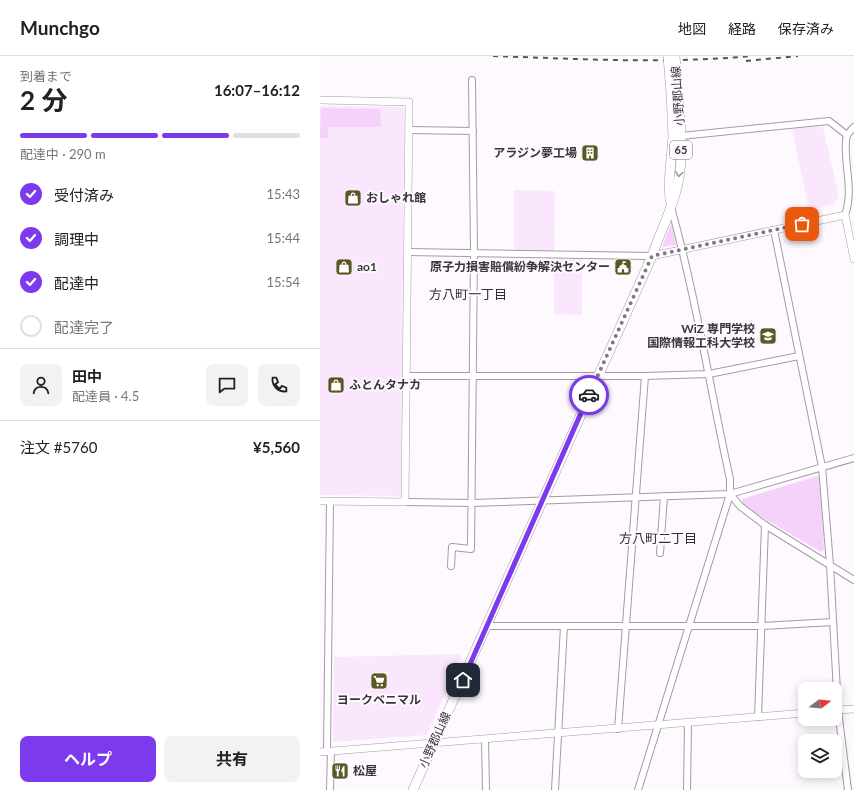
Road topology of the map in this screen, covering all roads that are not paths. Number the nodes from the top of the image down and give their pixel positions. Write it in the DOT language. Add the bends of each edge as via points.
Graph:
graph roads {
  1 [pos="668,56"];
  2 [pos="675,56"];
  3 [pos="472,80"];
  4 [pos="674,93"];
  5 [pos="320,100"];
  6 [pos="854,128"];
  7 [pos="409,130"];
  8 [pos="473,131"];
  9 [pos="847,135"];
  10 [pos="681,136"];
  11 [pos="671,206"];
  12 [pos="854,211"];
  13 [pos="845,215"];
  14 [pos="774,230"];
  15 [pos="683,250"];
  16 [pos="408,252"];
  17 [pos="474,253"];
  18 [pos="652,256"];
  19 [pos="854,259"];
  20 [pos="799,356"];
  21 [pos="709,374"];
  22 [pos="473,375"];
  23 [pos="407,376"];
  24 [pos="598,376"];
  25 [pos="645,376"];
  26 [pos="854,458"];
  27 [pos="822,467"];
  28 [pos="730,494"];
  29 [pos="664,496"];
  30 [pos="635,497"];
  31 [pos="320,500"];
  32 [pos="330,501"];
  33 [pos="542,501"];
  34 [pos="405,502"];
  35 [pos="472,503"];
  36 [pos="766,525"];
  37 [pos="660,553"];
  38 [pos="830,565"];
  39 [pos="451,566"];
  40 [pos="854,580"];
  41 [pos="833,622"];
  42 [pos="625,625"];
  43 [pos="688,625"];
  44 [pos="487,626"];
  45 [pos="564,626"];
  46 [pos="762,626"];
  47 [pos="835,682"];
  48 [pos="854,709"];
  49 [pos="842,710"];
  50 [pos="798,714"];
  51 [pos="758,717"];
  52 [pos="688,723"];
  53 [pos="658,725"];
  54 [pos="838,726"];
  55 [pos="618,729"];
  56 [pos="558,734"];
  57 [pos="485,739"];
  58 [pos="433,744"];
  59 [pos="326,752"];
  60 [pos="330,790"];
  61 [pos="413,790"];
  62 [pos="486,790"];
  63 [pos="555,790"];
  64 [pos="638,790"];
  65 [pos="687,790"];
  66 [pos="848,790"];
  1 -- 4 [label="main road, 小野郡山線 / 65, bridge"];
  2 -- 4 [label="main road, 小野郡山線 / 65, bridge"];
  3 -- 8 [label="street"];
  4 -- 10 [label="main road, 小野郡山線 / 65"];
  4 -- 11 [label="main road, 小野郡山線 / 65" via="669,183"];
  5 -- 7 [label="street" via="409,102"];
  6 -- 9 [label="street"];
  7 -- 8 [label="street"];
  7 -- 16 [label="street"];
  8 -- 17 [label="street"];
  9 -- 10 [label="street" via="829,121"];
  9 -- 13 [label="street" via="845,145 854,194"];
  10 -- 11 [label="main road, 小野郡山線 / 65, one-way" via="679,175"];
  11 -- 15 [label="street"];
  11 -- 18 [label="main road, 小野郡山線 / 65"];
  12 -- 13 [label="street"];
  13 -- 14 [label="street"];
  13 -- 19 [label="street"];
  14 -- 15 [label="street"];
  14 -- 20 [label="street"];
  15 -- 18 [label="street"];
  15 -- 21 [label="street"];
  16 -- 17 [label="street"];
  16 -- 23 [label="street"];
  17 -- 18 [label="street"];
  17 -- 22 [label="street"];
  18 -- 24 [label="main road, 小野郡山線 / 65"];
  20 -- 21 [label="street"];
  20 -- 27 [label="street"];
  21 -- 25 [label="street"];
  21 -- 28 [label="street" via="730,479"];
  22 -- 23 [label="street"];
  22 -- 24 [label="street"];
  22 -- 35 [label="street"];
  23 -- 34 [label="street"];
  24 -- 25 [label="street"];
  24 -- 33 [label="main road, 小野郡山線 / 65"];
  25 -- 30 [label="street"];
  26 -- 27 [label="street"];
  27 -- 28 [label="street"];
  27 -- 38 [label="street"];
  28 -- 29 [label="street"];
  28 -- 36 [label="street" via="740,506"];
  28 -- 43 [label="street"];
  29 -- 30 [label="street"];
  29 -- 37 [label="street"];
  30 -- 33 [label="street"];
  30 -- 42 [label="street"];
  31 -- 32 [label="street"];
  32 -- 34 [label="street"];
  32 -- 59 [label="street"];
  33 -- 35 [label="street"];
  33 -- 44 [label="main road, 小野郡山線 / 65"];
  34 -- 35 [label="street"];
  35 -- 39 [label="street" via="471,549 452,547"];
  36 -- 38 [label="street"];
  36 -- 46 [label="street"];
  38 -- 40 [label="street"];
  38 -- 41 [label="street"];
  41 -- 46 [label="street"];
  41 -- 47 [label="street"];
  42 -- 43 [label="street"];
  42 -- 45 [label="street"];
  42 -- 55 [label="street"];
  43 -- 46 [label="street"];
  43 -- 53 [label="street"];
  44 -- 45 [label="street"];
  44 -- 58 [label="main road, 小野郡山線 / 65"];
  45 -- 56 [label="street"];
  46 -- 51 [label="street"];
  48 -- 49 [label="street"];
  50 -- 51 [label="street"];
  51 -- 52 [label="street"];
  52 -- 53 [label="street"];
  52 -- 65 [label="street"];
  53 -- 55 [label="street"];
  53 -- 64 [label="street"];
  54 -- 66 [label="street"];
  55 -- 56 [label="street"];
  56 -- 57 [label="street"];
  56 -- 63 [label="street"];
  57 -- 58 [label="street"];
  57 -- 62 [label="street"];
  58 -- 59 [label="street"];
  58 -- 61 [label="main road, 小野郡山線 / 65"];
  59 -- 60 [label="street"];
}
